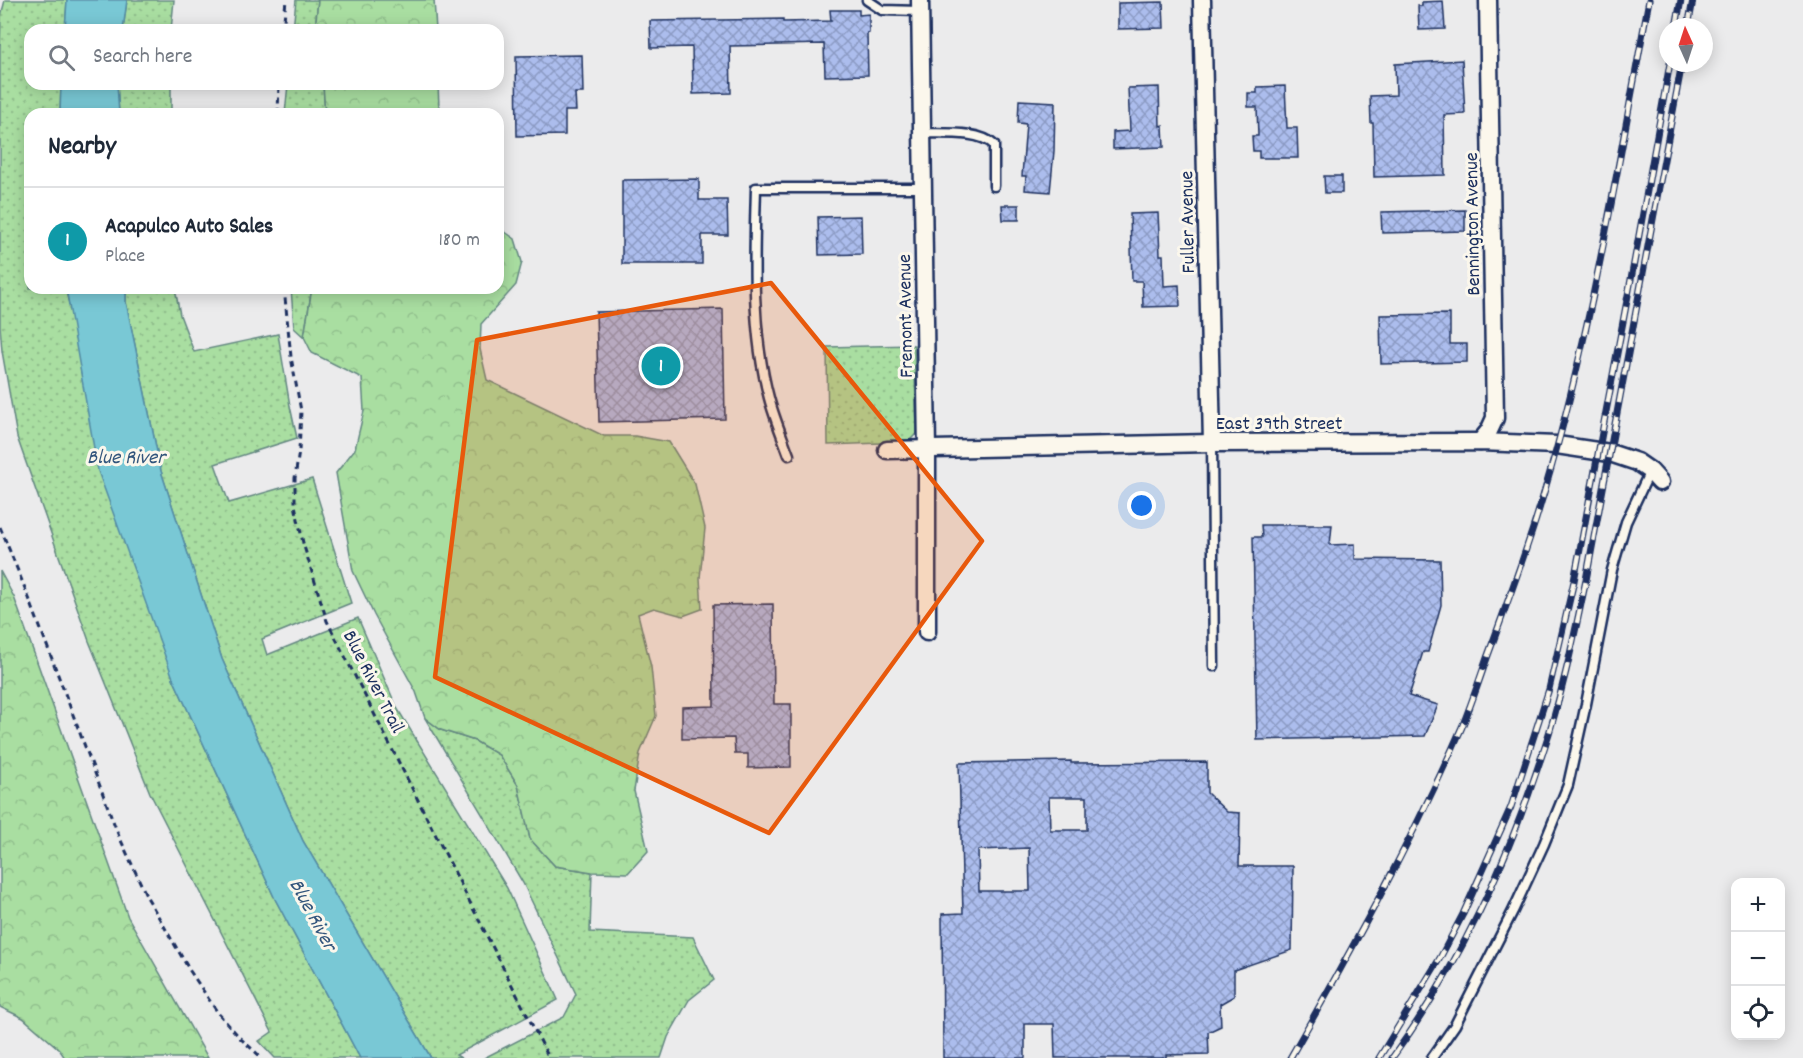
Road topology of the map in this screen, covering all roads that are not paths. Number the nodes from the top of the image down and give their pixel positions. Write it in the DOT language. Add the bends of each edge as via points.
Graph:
graph roads {
  1 [pos="867,0"];
  2 [pos="1202,0"];
  3 [pos="1488,0"];
  4 [pos="920,5"];
  5 [pos="922,133"];
  6 [pos="994,186"];
  7 [pos="923,188"];
  8 [pos="1480,442"];
  9 [pos="1212,443"];
  10 [pos="927,449"];
  11 [pos="887,450"];
  12 [pos="789,454"];
  13 [pos="1655,477"];
  14 [pos="927,632"];
  15 [pos="1214,666"];
  16 [pos="1432,1058"];
  1 -- 4 [label="lane" via="882,10"];
  2 -- 9 [label="street, Fuller Avenue"];
  3 -- 8 [label="street, Bennington Avenue" via="1495,418"];
  4 -- 5 [label="street, Fremont Avenue"];
  5 -- 6 [label="lane" via="988,139 994,145"];
  5 -- 7 [label="street, Fremont Avenue"];
  7 -- 10 [label="street, Fremont Avenue"];
  7 -- 12 [label="lane" via="756,188 754,263 759,344 769,397"];
  8 -- 9 [label="street, East 39th Street"];
  8 -- 13 [label="street, East 39th Street" via="1557,445 1610,453 1637,462"];
  9 -- 10 [label="street, East 39th Street"];
  9 -- 15 [label="lane"];
  10 -- 11 [label="street, East 39th Street"];
  10 -- 14 [label="street, Fremont Avenue"];
  13 -- 16 [label="lane" via="1626,522 1612,570 1568,785 1513,911 1455,1025"];
}
